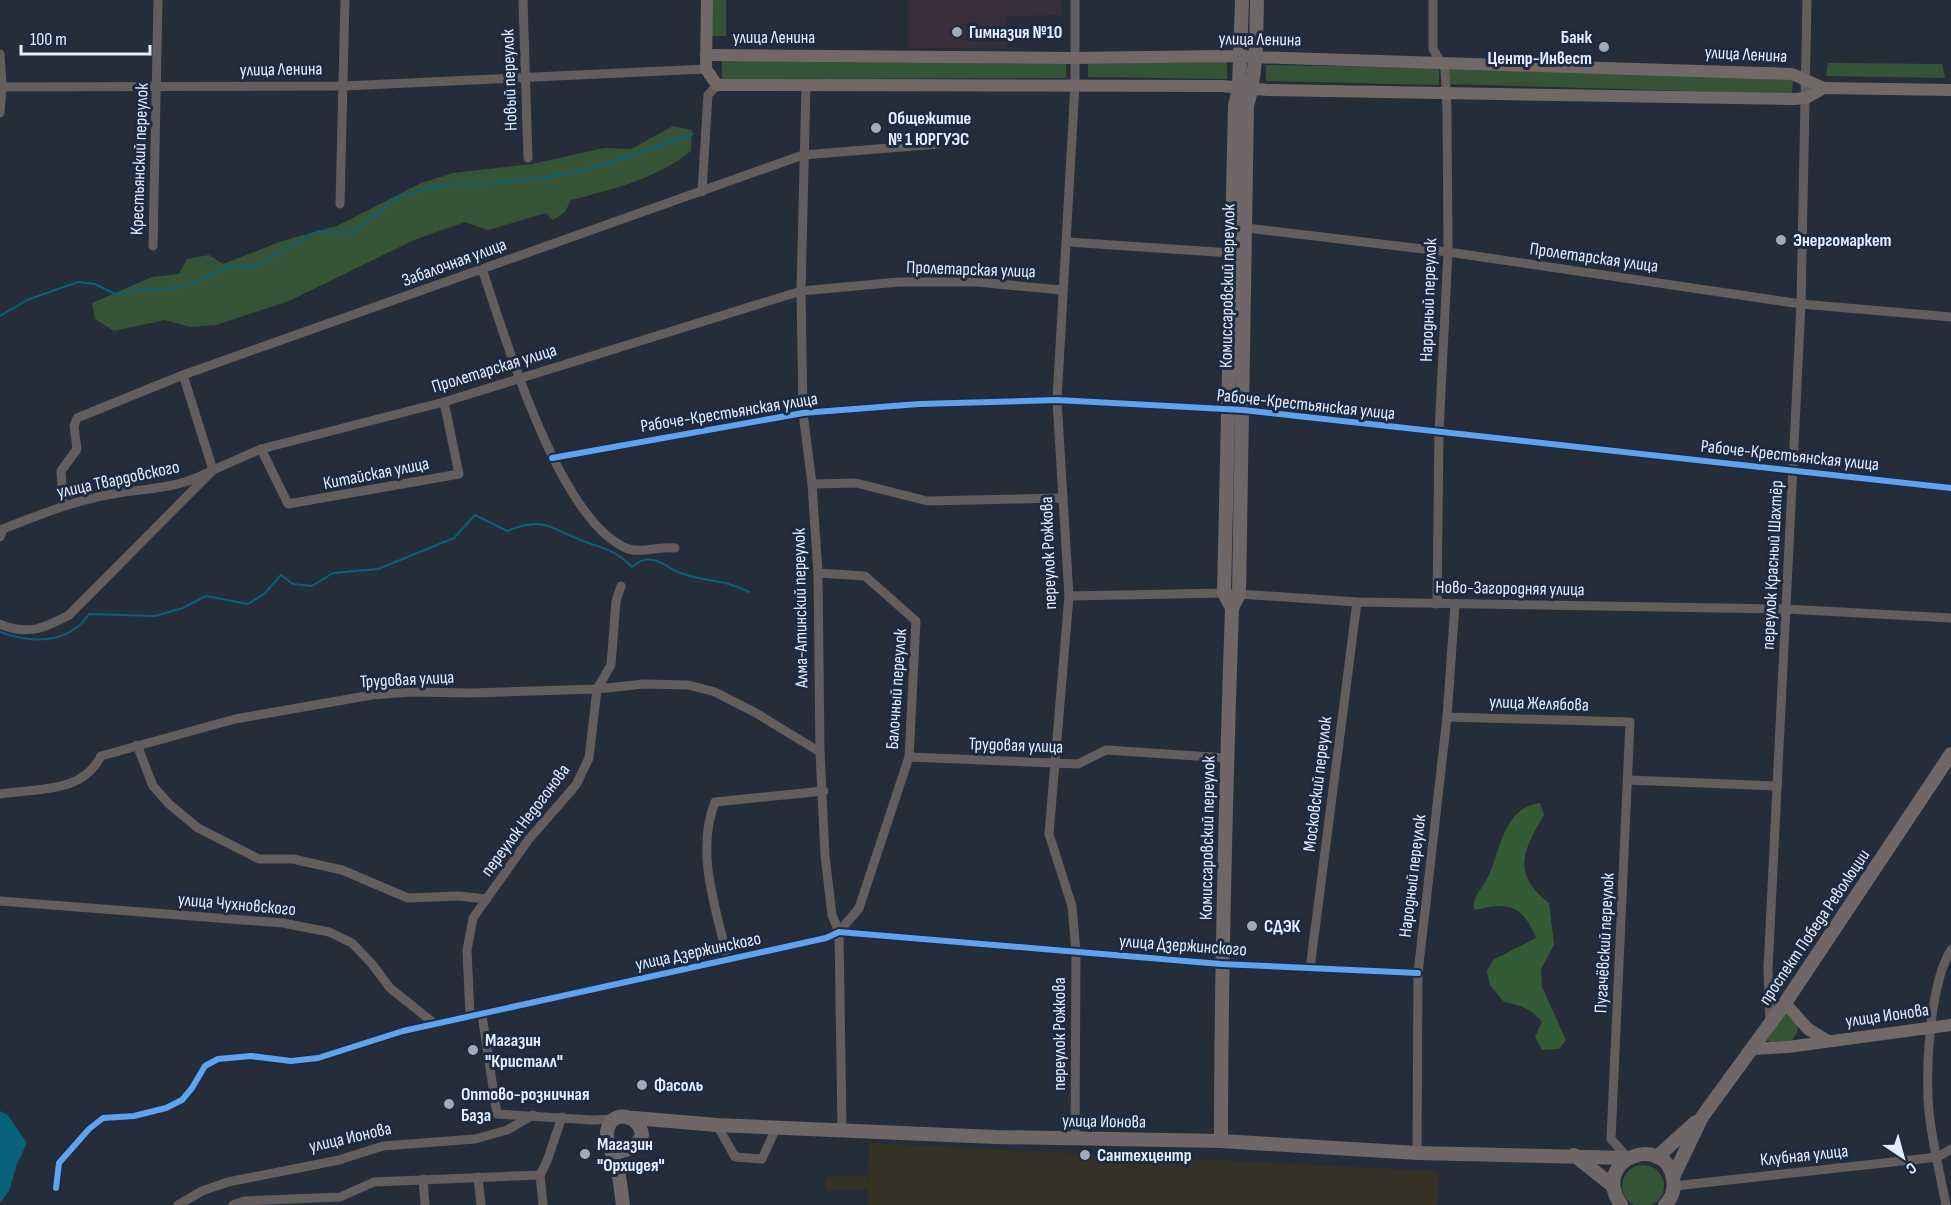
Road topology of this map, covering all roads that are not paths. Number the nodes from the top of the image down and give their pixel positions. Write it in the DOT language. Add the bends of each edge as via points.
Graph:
graph roads {
  1 [pos="158,0"];
  2 [pos="345,0"];
  3 [pos="523,0"];
  4 [pos="706,0"];
  5 [pos="1075,0"];
  6 [pos="1242,0"];
  7 [pos="1257,0"];
  8 [pos="1433,0"];
  9 [pos="1807,0"];
  10 [pos="0,54"];
  11 [pos="706,55"];
  12 [pos="1240,57"];
  13 [pos="1255,57"];
  14 [pos="1074,58"];
  15 [pos="1441,61"];
  16 [pos="706,69"];
  17 [pos="525,76"];
  18 [pos="1806,78"];
  19 [pos="717,85"];
  20 [pos="1075,85"];
  21 [pos="344,86"];
  22 [pos="806,86"];
  23 [pos="1,87"];
  24 [pos="158,88"];
  25 [pos="1245,88"];
  26 [pos="1824,88"];
  27 [pos="1951,90"];
  28 [pos="1445,92"];
  29 [pos="1806,98"];
  30 [pos="0,113"];
  31 [pos="938,144"];
  32 [pos="803,155"];
  33 [pos="528,158"];
  34 [pos="702,192"];
  35 [pos="340,204"];
  36 [pos="1232,227"];
  37 [pos="1246,227"];
  38 [pos="1068,242"];
  39 [pos="153,246"];
  40 [pos="1448,252"];
  41 [pos="1231,254"];
  42 [pos="482,269"];
  43 [pos="1062,290"];
  44 [pos="801,291"];
  45 [pos="1801,304"];
  46 [pos="1951,317"];
  47 [pos="183,375"];
  48 [pos="520,377"];
  49 [pos="1057,400"];
  50 [pos="444,402"];
  51 [pos="1227,410"];
  52 [pos="1243,410"];
  53 [pos="803,413"];
  54 [pos="1439,432"];
  55 [pos="261,449"];
  56 [pos="552,458"];
  57 [pos="213,470"];
  58 [pos="1793,471"];
  59 [pos="812,484"];
  60 [pos="1951,488"];
  61 [pos="1063,498"];
  62 [pos="63,505"];
  63 [pos="0,537"];
  64 [pos="675,548"];
  65 [pos="818,573"];
  66 [pos="621,586"];
  67 [pos="1224,593"];
  68 [pos="1239,594"];
  69 [pos="1069,596"];
  70 [pos="1357,602"];
  71 [pos="1437,604"];
  72 [pos="1455,604"];
  73 [pos="1232,608"];
  74 [pos="1786,609"];
  75 [pos="1951,618"];
  76 [pos="0,624"];
  77 [pos="597,689"];
  78 [pos="1447,717"];
  79 [pos="1630,723"];
  80 [pos="137,745"];
  81 [pos="820,752"];
  82 [pos="1951,754"];
  83 [pos="909,757"];
  84 [pos="1227,758"];
  85 [pos="1056,763"];
  86 [pos="1628,780"];
  87 [pos="1777,786"];
  88 [pos="824,791"];
  89 [pos="0,794"];
  90 [pos="487,899"];
  91 [pos="0,901"];
  92 [pos="839,932"];
  93 [pos="1951,950"];
  94 [pos="1076,953"];
  95 [pos="728,960"];
  96 [pos="1221,964"];
  97 [pos="1310,969"];
  98 [pos="1418,973"];
  99 [pos="1785,1003"];
  100 [pos="482,1015"];
  101 [pos="470,1016"];
  102 [pos="435,1024"];
  103 [pos="1770,1024"];
  104 [pos="1951,1025"];
  105 [pos="1929,1027"];
  106 [pos="1828,1041"];
  107 [pos="1751,1049"];
  108 [pos="533,1115"];
  109 [pos="562,1117"];
  110 [pos="1702,1117"];
  111 [pos="634,1118"];
  112 [pos="690,1124"];
  113 [pos="717,1125"];
  114 [pos="776,1128"];
  115 [pos="842,1129"];
  116 [pos="611,1131"];
  117 [pos="1075,1138"];
  118 [pos="1221,1141"];
  119 [pos="637,1145"];
  120 [pos="1951,1149"];
  121 [pos="1417,1153"];
  122 [pos="1574,1155"];
  123 [pos="1657,1157"];
  124 [pos="1938,1157"];
  125 [pos="1628,1158"];
  126 [pos="619,1173"];
  127 [pos="540,1175"];
  128 [pos="478,1177"];
  129 [pos="423,1179"];
  130 [pos="1674,1181"];
  131 [pos="1613,1186"];
  132 [pos="56,1188"];
  133 [pos="351,1194"];
  134 [pos="1667,1204"];
  135 [pos="178,1205"];
  136 [pos="232,1205"];
  137 [pos="352,1205"];
  138 [pos="425,1205"];
  139 [pos="481,1205"];
  140 [pos="543,1205"];
  141 [pos="622,1205"];
  142 [pos="1621,1205"];
  143 [pos="1946,1205"];
  1 -- 24 [label="street, Крестьянский переулок"];
  2 -- 21 [label="street"];
  3 -- 17 [label="street, Новый переулок"];
  4 -- 11 [label="main road"];
  5 -- 14 [label="street, переулок Рожкова"];
  6 -- 12 [label="main road, Комиссаровский переулок"];
  7 -- 13 [label="main road, Комиссаровский переулок"];
  8 -- 15 [label="street, Народный переулок" via="1433,49"];
  9 -- 18 [label="street, переулок Красный Шахтёр"];
  10 -- 23 [label="street"];
  11 -- 14 [label="main road, улица Ленина"];
  11 -- 16 [label="main road"];
  12 -- 13 [label="main road, улица Ленина"];
  12 -- 14 [label="main road, улица Ленина"];
  12 -- 25 [label="main road, Комиссаровский переулок"];
  13 -- 15 [label="main road, улица Ленина"];
  13 -- 25 [label="main road, Комиссаровский переулок"];
  14 -- 20 [label="street, переулок Рожкова"];
  15 -- 18 [label="main road, улица Ленина" via="1792,74"];
  15 -- 28 [label="street, Народный переулок"];
  16 -- 17 [label="street, улица Ленина"];
  16 -- 19 [label="main road"];
  17 -- 21 [label="street, улица Ленина"];
  17 -- 33 [label="street, Новый переулок"];
  18 -- 26 [label="main road, улица Ленина"];
  18 -- 29 [label="street, переулок Красный Шахтёр"];
  19 -- 22 [label="main road"];
  19 -- 34 [label="street" via="708,96"];
  20 -- 22 [label="main road"];
  20 -- 25 [label="main road"];
  20 -- 38 [label="street, переулок Рожкова"];
  21 -- 24 [label="street, улица Ленина"];
  21 -- 35 [label="street"];
  22 -- 32 [label="street, Алма-Атинский переулок"];
  23 -- 24 [label="street, улица Ленина"];
  23 -- 30 [label="street"];
  24 -- 39 [label="street, Крестьянский переулок"];
  25 -- 28 [label="main road"];
  25 -- 36 [label="main road, Комиссаровский переулок" via="1235,106"];
  25 -- 37 [label="main road, Комиссаровский переулок"];
  26 -- 27 [label="main road, улица Ленина"];
  26 -- 29 [label="main road, улица Ленина"];
  28 -- 29 [label="main road"];
  28 -- 40 [label="street, Народный переулок"];
  29 -- 45 [label="street, переулок Красный Шахтёр"];
  31 -- 32 [label="street, Забалочная улица"];
  32 -- 34 [label="street, Забалочная улица"];
  32 -- 44 [label="street, Алма-Атинский переулок"];
  34 -- 42 [label="street, Забалочная улица"];
  36 -- 37 [label="street, Пролетарская улица"];
  36 -- 41 [label="main road, Комиссаровский переулок"];
  37 -- 40 [label="street, Пролетарская улица"];
  37 -- 52 [label="main road, Комиссаровский переулок"];
  38 -- 41 [label="street"];
  38 -- 43 [label="street, переулок Рожкова"];
  40 -- 45 [label="street, Пролетарская улица"];
  40 -- 54 [label="street, Народный переулок"];
  41 -- 51 [label="main road, Комиссаровский переулок"];
  42 -- 47 [label="street, Забалочная улица"];
  42 -- 48 [label="street"];
  43 -- 44 [label="street, Пролетарская улица" via="932,282"];
  43 -- 49 [label="street, переулок Рожкова"];
  44 -- 48 [label="street, Пролетарская улица"];
  44 -- 53 [label="street, Алма-Атинский переулок"];
  45 -- 46 [label="street, Пролетарская улица"];
  45 -- 58 [label="street, переулок Красный Шахтёр"];
  47 -- 57 [label="street"];
  47 -- 62 [label="street, Забалочная улица" via="77,418 77,449 61,471"];
  48 -- 50 [label="street, Пролетарская улица"];
  48 -- 56 [label="street"];
  49 -- 51 [label="street, Рабоче-Крестьянская улица"];
  49 -- 53 [label="street, Рабоче-Крестьянская улица" via="919,404"];
  49 -- 61 [label="street, переулок Рожкова"];
  50 -- 55 [label="street, Пролетарская улица"];
  50 -- 55 [label="street, Китайская улица" via="459,474 288,504"];
  51 -- 52 [label="street, Рабоче-Крестьянская улица"];
  51 -- 67 [label="main road, Комиссаровский переулок"];
  52 -- 54 [label="street, Рабоче-Крестьянская улица"];
  52 -- 68 [label="main road, Комиссаровский переулок"];
  53 -- 56 [label="street, Рабоче-Крестьянская улица"];
  53 -- 59 [label="street, Алма-Атинский переулок"];
  54 -- 58 [label="street, Рабоче-Крестьянская улица"];
  54 -- 71 [label="street, Народный переулок"];
  55 -- 57 [label="street, Пролетарская улица"];
  56 -- 64 [label="street" via="593,522 614,540 635,550"];
  57 -- 62 [label="street, улица Твардовского" via="171,488 118,493"];
  57 -- 76 [label="street, Пролетарская улица" via="69,615 31,631"];
  58 -- 60 [label="street, Рабоче-Крестьянская улица"];
  58 -- 74 [label="street, переулок Красный Шахтёр"];
  59 -- 61 [label="street" via="856,483 927,501"];
  59 -- 65 [label="street, Алма-Атинский переулок"];
  61 -- 69 [label="street, переулок Рожкова"];
  62 -- 63 [label="street, улица Твардовского" via="3,529"];
  65 -- 81 [label="street, Алма-Атинский переулок"];
  65 -- 83 [label="street, Балочный переулок" via="865,576 916,621"];
  66 -- 77 [label="street" via="616,601 611,664"];
  67 -- 68 [label="street, Ново-Загородняя улица"];
  67 -- 69 [label="street, Ново-Загородняя улица"];
  67 -- 73 [label="main road, Комиссаровский переулок"];
  68 -- 70 [label="street, Ново-Загородняя улица"];
  68 -- 73 [label="main road, Комиссаровский переулок"];
  69 -- 85 [label="street, переулок Рожкова"];
  70 -- 71 [label="street, Ново-Загородняя улица"];
  70 -- 97 [label="street, Московский переулок"];
  71 -- 72 [label="street, Ново-Загородняя улица"];
  72 -- 74 [label="street, Ново-Загородняя улица"];
  72 -- 78 [label="street, Народный переулок"];
  73 -- 84 [label="main road, Комиссаровский переулок"];
  74 -- 75 [label="street, Ново-Загородняя улица"];
  74 -- 87 [label="street, переулок Красный Шахтёр"];
  77 -- 80 [label="street, Трудовая улица" via="372,695 235,719"];
  77 -- 81 [label="street, Трудовая улица" via="688,685 715,692"];
  77 -- 90 [label="street, переулок Недогонова" via="589,758 576,785 528,839"];
  78 -- 79 [label="street, улица Желябова"];
  78 -- 98 [label="street, Народный переулок"];
  79 -- 86 [label="street, Пугачёвский переулок"];
  80 -- 89 [label="street, Трудовая улица" via="101,756 94,770 49,791"];
  80 -- 90 [label="street, переулок Недогонова" via="153,786 170,804 198,828 259,859 293,859 342,870 408,898"];
  81 -- 88 [label="street, Алма-Атинский переулок"];
  82 -- 99 [label="main road, проспект Победа Революции"];
  83 -- 85 [label="street, Трудовая улица"];
  83 -- 92 [label="street, Балочный переулок" via="859,908"];
  84 -- 85 [label="street, Трудовая улица" via="1106,750 1078,764"];
  84 -- 96 [label="main road, Комиссаровский переулок"];
  85 -- 94 [label="street, переулок Рожкова" via="1049,834 1072,906"];
  86 -- 87 [label="street"];
  86 -- 125 [label="street, Пугачёвский переулок" via="1611,1139"];
  87 -- 103 [label="street, переулок Красный Шахтёр" via="1768,969"];
  88 -- 92 [label="street, Алма-Атинский переулок" via="828,880 832,915"];
  88 -- 95 [label="street" via="715,802 709,818 707,861"];
  90 -- 101 [label="street, переулок Недогонова" via="473,918 467,950"];
  91 -- 102 [label="street, улица Чухновского" via="283,923 329,932 352,943 390,988"];
  92 -- 94 [label="street, улица Дзержинского"];
  92 -- 95 [label="street, улица Дзержинского"];
  92 -- 115 [label="street, Алма-Атинский переулок"];
  93 -- 105 [label="street"];
  94 -- 96 [label="street, улица Дзержинского"];
  94 -- 117 [label="street, переулок Рожкова"];
  95 -- 100 [label="street, улица Дзержинского" via="574,991"];
  96 -- 97 [label="street, улица Дзержинского"];
  96 -- 118 [label="main road, Комиссаровский переулок"];
  97 -- 98 [label="street, улица Дзержинского"];
  98 -- 121 [label="street, Народный переулок"];
  99 -- 103 [label="main road, проспект Победа Революции"];
  99 -- 106 [label="main road, улица Ионова" via="1808,1029"];
  100 -- 101 [label="street, улица Дзержинского"];
  100 -- 108 [label="street" via="497,1114"];
  101 -- 102 [label="street, улица Дзержинского"];
  102 -- 132 [label="street, улица Дзержинского" via="318,1059 218,1059 205,1066 182,1100 134,1116 103,1118 89,1129 59,1163"];
  103 -- 107 [label="main road, проспект Победа Революции"];
  104 -- 105 [label="main road, улица Ионова"];
  105 -- 106 [label="main road, улица Ионова"];
  105 -- 124 [label="street" via="1931,1126"];
  106 -- 107 [label="main road, улица Ионова"];
  107 -- 110 [label="main road, проспект Победа Революции"];
  108 -- 109 [label="street"];
  108 -- 135 [label="street, улица Ионова" via="507,1130 475,1139 383,1146 339,1160 228,1182"];
  109 -- 116 [label="street" via="592,1120"];
  109 -- 127 [label="street"];
  110 -- 123 [label="main road, проспект Победа Революции"];
  110 -- 130 [label="main road, проспект Победа Революции"];
  111 -- 112 [label="main road, улица Ионова"];
  111 -- 116 [label="main road" via="621,1116"];
  111 -- 119 [label="main road" via="642,1129"];
  112 -- 113 [label="main road, улица Ионова"];
  112 -- 119 [label="main road" via="658,1127"];
  113 -- 114 [label="main road, улица Ионова"];
  113 -- 114 [label="street" via="735,1157 762,1159"];
  114 -- 115 [label="main road, улица Ионова"];
  115 -- 117 [label="main road, улица Ионова"];
  116 -- 119 [label="main road" via="622,1151"];
  116 -- 126 [label="main road"];
  117 -- 118 [label="main road, улица Ионова"];
  118 -- 121 [label="main road, улица Ионова"];
  119 -- 126 [label="main road" via="625,1158"];
  120 -- 124 [label="street"];
  121 -- 122 [label="main road, улица Ионова"];
  122 -- 125 [label="main road, улица Ионова"];
  122 -- 131 [label="main road"];
  123 -- 125 [label="main road, улица Ионова" via="1640,1154"];
  123 -- 130 [label="main road" via="1665,1162"];
  124 -- 130 [label="street, Клубная улица"];
  124 -- 143 [label="street"];
  125 -- 131 [label="main road" via="1614,1174"];
  126 -- 141 [label="main road"];
  127 -- 128 [label="street"];
  127 -- 140 [label="street"];
  128 -- 129 [label="street"];
  128 -- 139 [label="street"];
  129 -- 133 [label="street" via="374,1182"];
  129 -- 138 [label="street"];
  130 -- 134 [label="main road, проспект Победа Революции"];
  131 -- 142 [label="main road"];
  133 -- 136 [label="street"];
  133 -- 137 [label="street"];
}
